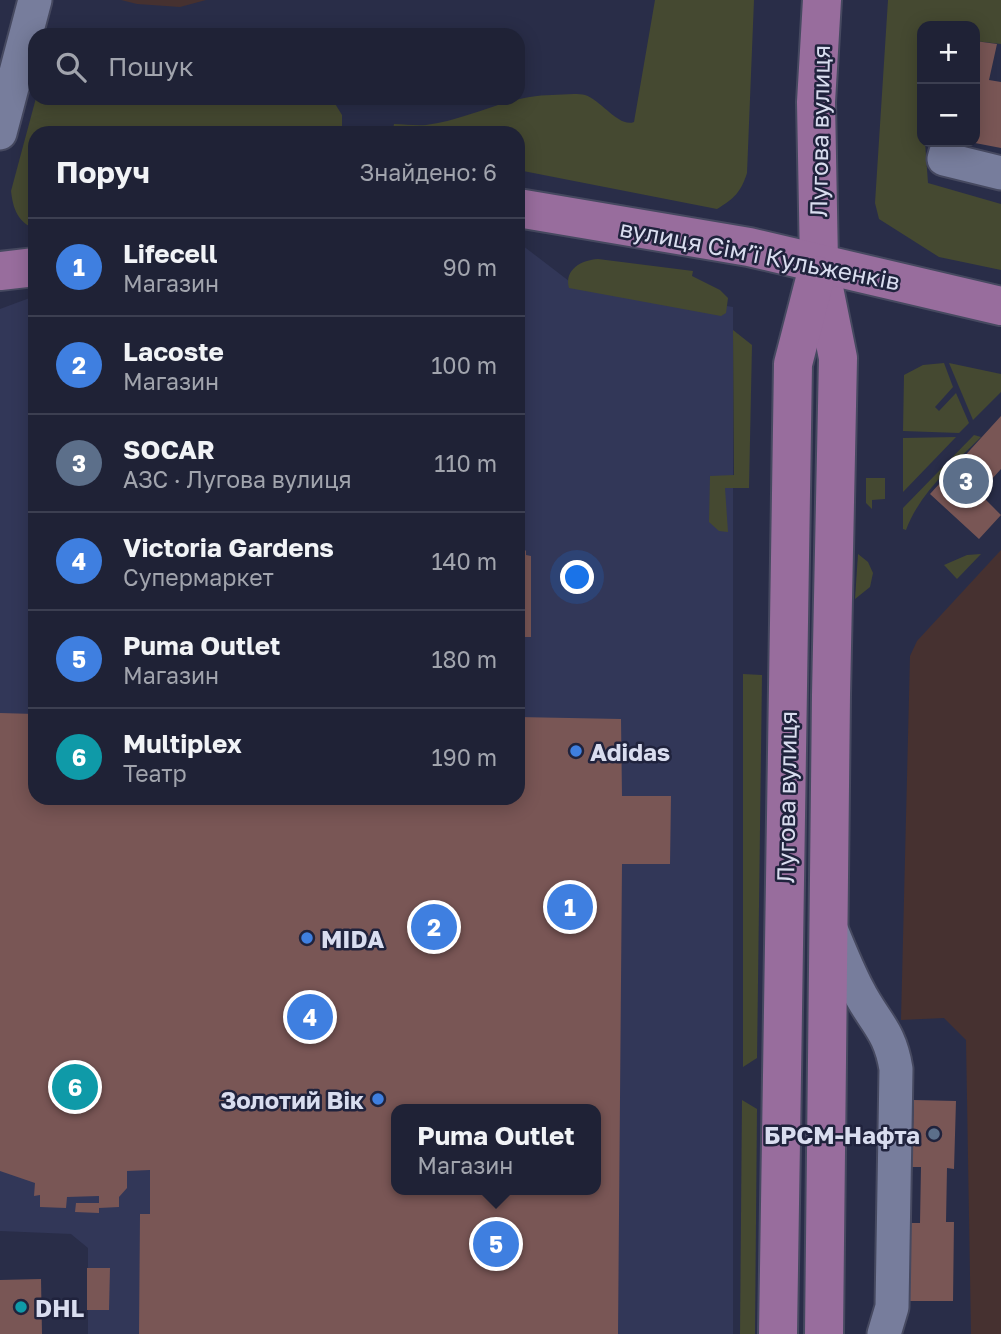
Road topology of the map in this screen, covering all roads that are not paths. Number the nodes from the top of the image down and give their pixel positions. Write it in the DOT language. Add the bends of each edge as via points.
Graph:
graph roads {
  1 [pos="34,0"];
  2 [pos="822,0"];
  3 [pos="0,133"];
  4 [pos="948,147"];
  5 [pos="1001,173"];
  6 [pos="525,209"];
  7 [pos="819,263"];
  8 [pos="28,268"];
  9 [pos="0,271"];
  10 [pos="1001,306"];
  11 [pos="828,923"];
  12 [pos="778,1334"];
  13 [pos="824,1334"];
  14 [pos="884,1334"];
  1 -- 3 [label="street"];
  2 -- 7 [label="main road, Лугова вулиця" via="816,102"];
  4 -- 5 [label="street" via="944,159"];
  6 -- 7 [label="main road, вулиця Сімʼї Кульженків"];
  7 -- 10 [label="main road, вулиця Сімʼї Кульженків"];
  7 -- 11 [label="main road, Лугова вулиця" via="838,358"];
  7 -- 12 [label="main road, Лугова вулиця" via="793,364"];
  8 -- 9 [label="main road"];
  11 -- 13 [label="main road, Лугова вулиця"];
  11 -- 14 [label="street" via="858,991 887,1034 896,1069 891,1307"];
}
